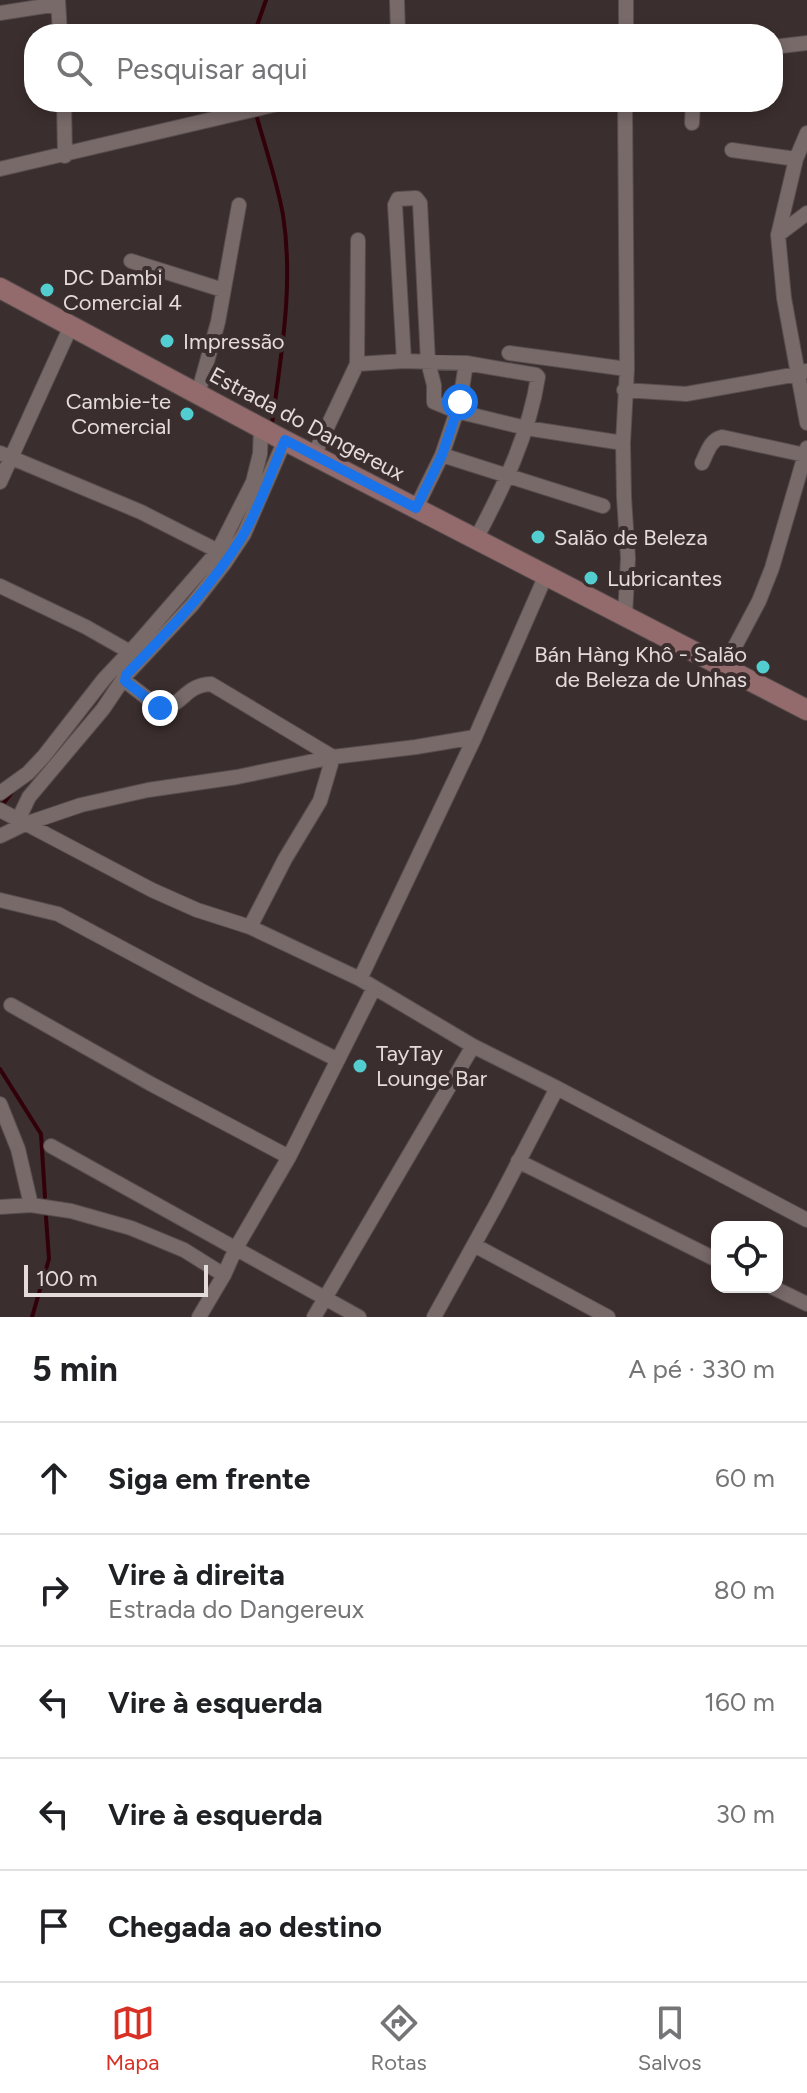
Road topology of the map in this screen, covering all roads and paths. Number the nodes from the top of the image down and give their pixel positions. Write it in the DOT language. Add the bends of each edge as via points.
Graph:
graph roads {
  1 [pos="397,0"];
  2 [pos="626,0"];
  3 [pos="58,2"];
  4 [pos="0,13"];
  5 [pos="59,24"];
  6 [pos="398,24"];
  7 [pos="626,24"];
  8 [pos="807,43"];
  9 [pos="783,46"];
  10 [pos="64,112"];
  11 [pos="245,112"];
  12 [pos="625,112"];
  13 [pos="693,112"];
  14 [pos="692,123"];
  15 [pos="807,133"];
  16 [pos="732,150"];
  17 [pos="65,156"];
  18 [pos="796,159"];
  19 [pos="0,169"];
  20 [pos="239,205"];
  21 [pos="807,213"];
  22 [pos="778,235"];
  23 [pos="358,240"];
  24 [pos="131,261"];
  25 [pos="0,288"];
  26 [pos="223,290"];
  27 [pos="71,326"];
  28 [pos="509,353"];
  29 [pos="404,361"];
  30 [pos="428,362"];
  31 [pos="466,363"];
  32 [pos="357,364"];
  33 [pos="627,369"];
  34 [pos="803,372"];
  35 [pos="624,390"];
  36 [pos="198,394"];
  37 [pos="456,411"];
  38 [pos="807,423"];
  39 [pos="526,428"];
  40 [pos="271,433"];
  41 [pos="623,443"];
  42 [pos="806,452"];
  43 [pos="314,455"];
  44 [pos="442,455"];
  45 [pos="6,456"];
  46 [pos="702,463"];
  47 [pos="508,476"];
  48 [pos="0,482"];
  49 [pos="603,506"];
  50 [pos="416,508"];
  51 [pos="476,539"];
  52 [pos="218,551"];
  53 [pos="546,575"];
  54 [pos="0,586"];
  55 [pos="625,616"];
  56 [pos="130,652"];
  57 [pos="724,667"];
  58 [pos="125,678"];
  59 [pos="807,710"];
  60 [pos="475,737"];
  61 [pos="333,757"];
  62 [pos="0,793"];
  63 [pos="0,810"];
  64 [pos="21,822"];
  65 [pos="0,836"];
  66 [pos="0,900"];
  67 [pos="250,927"];
  68 [pos="360,979"];
  69 [pos="374,988"];
  70 [pos="11,1005"];
  71 [pos="473,1046"];
  72 [pos="338,1060"];
  73 [pos="557,1088"];
  74 [pos="0,1104"];
  75 [pos="51,1146"];
  76 [pos="289,1157"];
  77 [pos="518,1161"];
  78 [pos="31,1205"];
  79 [pos="0,1207"];
  80 [pos="807,1220"];
  81 [pos="474,1245"];
  82 [pos="236,1248"];
  83 [pos="711,1257"];
  84 [pos="224,1275"];
  85 [pos="783,1292"];
  86 [pos="325,1296"];
  87 [pos="807,1304"];
  88 [pos="199,1317"];
  89 [pos="314,1317"];
  90 [pos="359,1317"];
  91 [pos="434,1317"];
  92 [pos="608,1317"];
  1 -- 6 [label="street"];
  2 -- 7 [label="street"];
  3 -- 4 [label="street"];
  3 -- 5 [label="street"];
  8 -- 9 [label="street"];
  10 -- 17 [label="street"];
  11 -- 17 [label="street"];
  12 -- 33 [label="street"];
  13 -- 14 [label="street"];
  15 -- 18 [label="street"];
  16 -- 18 [label="street"];
  17 -- 19 [label="street"];
  18 -- 22 [label="street"];
  20 -- 26 [label="street"];
  21 -- 22 [label="street"];
  22 -- 34 [label="street" via="784,298"];
  23 -- 32 [label="street"];
  24 -- 26 [label="street"];
  25 -- 27 [label="main road, Estrada do Dangereux"];
  26 -- 36 [label="street"];
  27 -- 36 [label="main road, Estrada do Dangereux"];
  27 -- 45 [label="street"];
  28 -- 33 [label="street"];
  29 -- 30 [label="street"];
  29 -- 30 [label="street" via="395,205 398,199 416,198"];
  29 -- 32 [label="street"];
  30 -- 31 [label="street"];
  30 -- 37 [label="street" via="434,402"];
  31 -- 37 [label="street"];
  31 -- 39 [label="street" via="538,377"];
  32 -- 43 [label="street"];
  33 -- 35 [label="street"];
  34 -- 35 [label="street" via="686,394"];
  34 -- 38 [label="street"];
  35 -- 41 [label="street"];
  36 -- 40 [label="main road, Estrada do Dangereux"];
  37 -- 39 [label="street"];
  37 -- 44 [label="street"];
  39 -- 41 [label="street"];
  39 -- 47 [label="street"];
  40 -- 43 [label="main road, Estrada do Dangereux"];
  40 -- 52 [label="street"];
  40 -- 58 [label="street" via="244,534 192,605"];
  41 -- 55 [label="street"];
  42 -- 46 [label="street" via="722,437 711,444"];
  42 -- 57 [label="street" via="772,568"];
  43 -- 50 [label="main road, Estrada do Dangereux"];
  44 -- 47 [label="street"];
  44 -- 50 [label="street"];
  45 -- 48 [label="street"];
  45 -- 52 [label="street" via="141,512"];
  47 -- 49 [label="street"];
  47 -- 51 [label="street"];
  50 -- 51 [label="main road, Estrada do Dangereux"];
  51 -- 53 [label="main road, Estrada do Dangereux"];
  52 -- 56 [label="street"];
  53 -- 55 [label="main road, Estrada do Dangereux"];
  53 -- 60 [label="street"];
  54 -- 56 [label="street"];
  55 -- 57 [label="main road, Estrada do Dangereux"];
  56 -- 62 [label="street" via="28,773"];
  57 -- 59 [label="main road, Estrada do Dangereux"];
  58 -- 61 [label="street" via="160,708 171,707 194,686 211,684"];
  58 -- 64 [label="street" via="29,797"];
  60 -- 61 [label="street"];
  60 -- 68 [label="street"];
  61 -- 64 [label="street" via="121,796"];
  61 -- 67 [label="street" via="320,801"];
  63 -- 64 [label="street"];
  64 -- 65 [label="street"];
  64 -- 67 [label="street" via="152,890"];
  66 -- 72 [label="street" via="58,914"];
  67 -- 68 [label="street"];
  68 -- 69 [label="street"];
  69 -- 71 [label="street"];
  69 -- 72 [label="street"];
  70 -- 76 [label="street"];
  71 -- 73 [label="street"];
  71 -- 86 [label="street"];
  72 -- 76 [label="street"];
  73 -- 77 [label="street"];
  73 -- 80 [label="street"];
  74 -- 78 [label="street" via="18,1149"];
  75 -- 82 [label="street"];
  76 -- 82 [label="street"];
  77 -- 81 [label="street"];
  77 -- 83 [label="street"];
  78 -- 79 [label="street"];
  78 -- 84 [label="street" via="131,1228 184,1250"];
  81 -- 91 [label="street"];
  81 -- 92 [label="street"];
  82 -- 84 [label="street"];
  82 -- 86 [label="street"];
  84 -- 88 [label="street"];
  85 -- 87 [label="street"];
  86 -- 89 [label="street"];
  86 -- 90 [label="street"];
}
